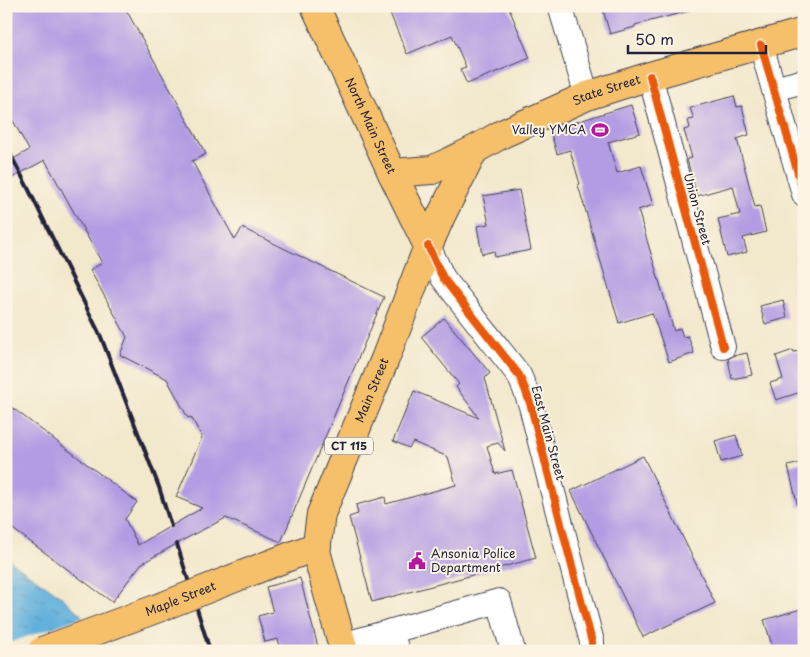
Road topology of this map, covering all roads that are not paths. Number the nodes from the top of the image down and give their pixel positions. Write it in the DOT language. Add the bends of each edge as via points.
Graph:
graph roads {
  1 [pos="315,6"];
  2 [pos="560,6"];
  3 [pos="804,32"];
  4 [pos="761,45"];
  5 [pos="650,76"];
  6 [pos="804,81"];
  7 [pos="774,89"];
  8 [pos="587,96"];
  9 [pos="474,150"];
  10 [pos="392,173"];
  11 [pos="804,194"];
  12 [pos="428,246"];
  13 [pos="723,347"];
  14 [pos="317,546"];
  15 [pos="394,641"];
  16 [pos="343,648"];
  17 [pos="42,651"];
  18 [pos="513,651"];
  19 [pos="592,651"];
  1 -- 10 [label="main road, North Main Street"];
  2 -- 8 [label="street"];
  3 -- 4 [label="main road, State Street"];
  4 -- 5 [label="main road, State Street"];
  4 -- 7 [label="street"];
  5 -- 8 [label="main road, State Street"];
  5 -- 13 [label="street, Union Street"];
  6 -- 7 [label="street"];
  7 -- 11 [label="street"];
  8 -- 9 [label="main road, State Street"];
  9 -- 10 [label="main road, State Street" via="432,170"];
  9 -- 12 [label="main road"];
  10 -- 12 [label="main road, North Main Street"];
  12 -- 14 [label="main road, Main Street / CT 115" via="322,514"];
  12 -- 19 [label="street, East Main Street" via="443,278 508,360 525,389"];
  14 -- 16 [label="main road, Main Street / CT 115"];
  14 -- 17 [label="main road, Maple Street, bridge"];
  15 -- 16 [label="street"];
  15 -- 18 [label="street" via="500,601"];
}
